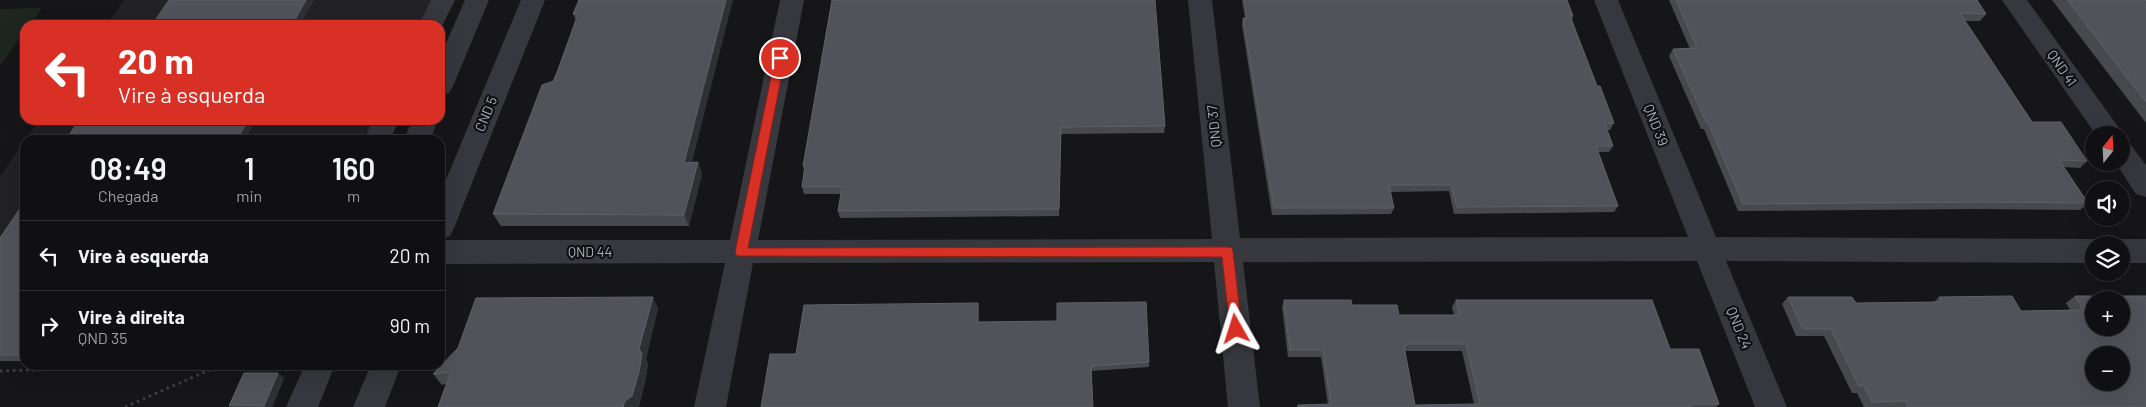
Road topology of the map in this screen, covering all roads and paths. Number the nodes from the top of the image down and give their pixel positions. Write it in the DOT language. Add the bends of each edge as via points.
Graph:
graph roads {
  1 [pos="443,0"];
  2 [pos="477,0"];
  3 [pos="532,0"];
  4 [pos="792,0"];
  5 [pos="1200,0"];
  6 [pos="1606,0"];
  7 [pos="2014,0"];
  8 [pos="433,20"];
  9 [pos="445,74"];
  10 [pos="2104,126"];
  11 [pos="2130,164"];
  12 [pos="2146,186"];
  13 [pos="445,216"];
  14 [pos="1706,249"];
  15 [pos="2085,251"];
  16 [pos="2130,251"];
  17 [pos="2146,251"];
  18 [pos="445,252"];
  19 [pos="741,252"];
  20 [pos="1228,252"];
  21 [pos="32,370"];
  22 [pos="210,370"];
  23 [pos="318,370"];
  24 [pos="384,370"];
  25 [pos="0,371"];
  26 [pos="125,407"];
  27 [pos="302,407"];
  28 [pos="369,407"];
  29 [pos="710,407"];
  30 [pos="1244,407"];
  31 [pos="1771,407"];
  1 -- 8 [label="street"];
  2 -- 9 [label="street"];
  3 -- 13 [label="street, CND 5"];
  4 -- 19 [label="street"];
  5 -- 20 [label="street, QND 37"];
  6 -- 14 [label="street, QND 39"];
  7 -- 10 [label="street, QND 41"];
  11 -- 12 [label="street"];
  14 -- 15 [label="street, QND 44"];
  14 -- 20 [label="street, QND 44"];
  14 -- 31 [label="street, QND 24"];
  16 -- 17 [label="street"];
  18 -- 19 [label="street, QND 44"];
  19 -- 20 [label="street, QND 44"];
  19 -- 29 [label="street"];
  20 -- 30 [label="street, QND 37"];
  21 -- 25 [label="path"];
  22 -- 26 [label="path"];
  23 -- 27 [label="street"];
  24 -- 28 [label="street"];
}
